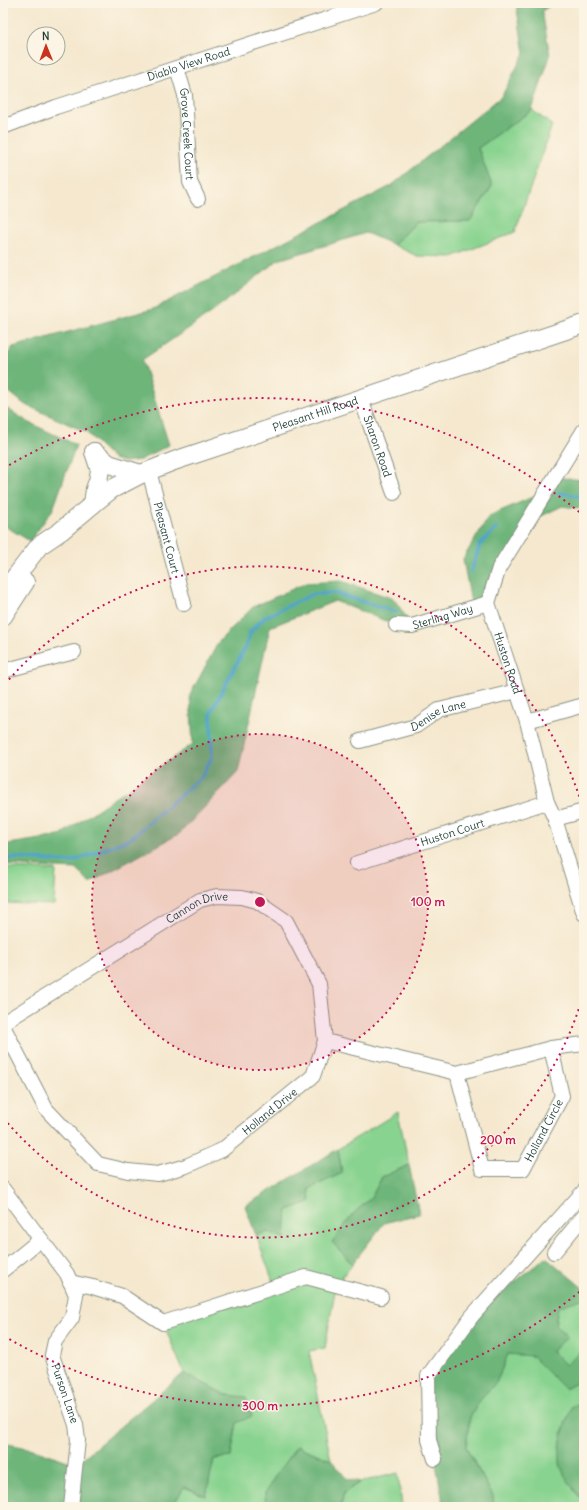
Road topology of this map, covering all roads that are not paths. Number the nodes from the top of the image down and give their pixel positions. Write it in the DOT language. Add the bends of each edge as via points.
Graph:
graph roads {
  1 [pos="376,3"];
  2 [pos="177,68"];
  3 [pos="3,127"];
  4 [pos="198,199"];
  5 [pos="584,324"];
  6 [pos="361,399"];
  7 [pos="584,430"];
  8 [pos="145,472"];
  9 [pos="394,493"];
  10 [pos="93,504"];
  11 [pos="61,531"];
  12 [pos="3,593"];
  13 [pos="488,603"];
  14 [pos="184,604"];
  15 [pos="3,616"];
  16 [pos="396,625"];
  17 [pos="74,652"];
  18 [pos="3,671"];
  19 [pos="517,691"];
  20 [pos="584,705"];
  21 [pos="526,722"];
  22 [pos="360,741"];
  23 [pos="547,802"];
  24 [pos="584,811"];
  25 [pos="555,820"];
  26 [pos="357,863"];
  27 [pos="584,914"];
  28 [pos="3,1024"];
  29 [pos="325,1041"];
  30 [pos="584,1044"];
  31 [pos="551,1048"];
  32 [pos="456,1073"];
  33 [pos="3,1189"];
  34 [pos="584,1191"];
  35 [pos="584,1216"];
  36 [pos="41,1239"];
  37 [pos="554,1252"];
  38 [pos="3,1270"];
  39 [pos="70,1282"];
  40 [pos="381,1297"];
  41 [pos="435,1459"];
  42 [pos="71,1507"];
  1 -- 2 [label="street, Diablo View Road"];
  2 -- 3 [label="street, Diablo View Road"];
  2 -- 4 [label="street, Grove Creek Court" via="185,95 190,182"];
  5 -- 6 [label="main road, Pleasant Hill Road"];
  6 -- 8 [label="main road, Pleasant Hill Road"];
  6 -- 9 [label="street, Sharon Road"];
  7 -- 13 [label="street" via="499,568"];
  8 -- 10 [label="main road, Pleasant Hill Road" via="112,489"];
  8 -- 10 [label="main road" via="109,464 94,452 100,470"];
  8 -- 14 [label="street, Pleasant Court"];
  10 -- 11 [label="main road, Pleasant Hill Road"];
  11 -- 12 [label="main road, Pleasant Hill Road" via="39,546"];
  11 -- 15 [label="main road, Pleasant Hill Road"];
  13 -- 16 [label="street, Sterling Way" via="412,626"];
  13 -- 19 [label="street, Huston Road"];
  17 -- 18 [label="street"];
  19 -- 21 [label="street, Huston Road"];
  19 -- 22 [label="street, Denise Lane" via="439,710 416,726"];
  20 -- 21 [label="street"];
  21 -- 23 [label="street, Huston Road"];
  23 -- 25 [label="street, Huston Road"];
  23 -- 26 [label="street, Huston Court"];
  24 -- 25 [label="street"];
  25 -- 27 [label="street, Huston Road"];
  28 -- 29 [label="street, Cannon Drive" via="200,900 217,896 242,897 257,901 286,921 319,984"];
  28 -- 29 [label="street, Holland Drive" via="46,1109 98,1164 158,1174 186,1166 222,1150 313,1076"];
  29 -- 32 [label="street"];
  30 -- 31 [label="street"];
  31 -- 32 [label="street"];
  31 -- 32 [label="street, Holland Circle" via="562,1096 523,1169 482,1169"];
  33 -- 36 [label="street, Purson Lane"];
  34 -- 41 [label="street" via="472,1316 428,1376 429,1440"];
  35 -- 37 [label="street"];
  36 -- 38 [label="street"];
  36 -- 39 [label="street, Purson Lane"];
  39 -- 40 [label="street" via="122,1296 164,1323 306,1276"];
  39 -- 42 [label="street, Purson Lane" via="76,1295 72,1318 55,1341 52,1355 76,1425 78,1440"];
}
